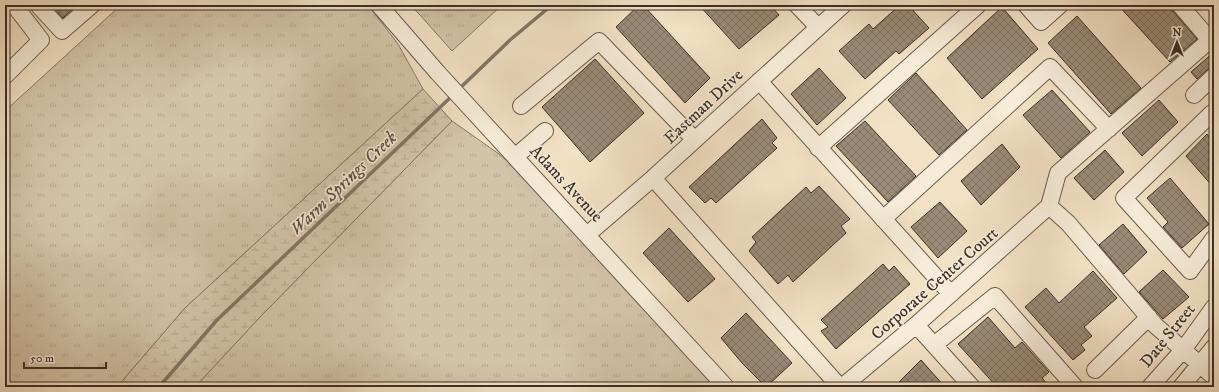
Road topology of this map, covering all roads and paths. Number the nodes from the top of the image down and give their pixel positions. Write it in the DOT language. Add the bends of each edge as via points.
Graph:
graph roads {
  1 [pos="14,5"];
  2 [pos="38,5"];
  3 [pos="92,5"];
  4 [pos="379,5"];
  5 [pos="797,5"];
  6 [pos="843,5"];
  7 [pos="978,5"];
  8 [pos="1026,5"];
  9 [pos="1060,5"];
  10 [pos="1180,5"];
  11 [pos="818,27"];
  12 [pos="5,76"];
  13 [pos="1214,76"];
  14 [pos="759,82"];
  15 [pos="1194,95"];
  16 [pos="521,106"];
  17 [pos="1212,113"];
  18 [pos="1109,129"];
  19 [pos="545,131"];
  20 [pos="695,140"];
  21 [pos="818,148"];
  22 [pos="516,156"];
  23 [pos="653,178"];
  24 [pos="1049,206"];
  25 [pos="883,219"];
  26 [pos="588,234"];
  27 [pos="1214,238"];
  28 [pos="951,294"];
  29 [pos="1214,307"];
  30 [pos="1149,317"];
  31 [pos="916,325"];
  32 [pos="934,346"];
  33 [pos="1214,347"];
  34 [pos="1183,350"];
  35 [pos="1200,365"];
  36 [pos="1095,370"];
  37 [pos="1214,377"];
  38 [pos="726,387"];
  39 [pos="841,387"];
  40 [pos="972,387"];
  41 [pos="1075,387"];
  42 [pos="1150,387"];
  43 [pos="1180,387"];
  1 -- 12 [label="street" via="41,40"];
  2 -- 3 [label="street" via="62,31"];
  4 -- 22 [label="street, Adams Avenue"];
  5 -- 11 [label="street"];
  6 -- 11 [label="street, Eastman Drive"];
  7 -- 21 [label="street"];
  8 -- 9 [label="street" via="1041,22"];
  10 -- 18 [label="street" via="1210,40"];
  11 -- 14 [label="street, Eastman Drive"];
  13 -- 15 [label="street"];
  14 -- 20 [label="street, Eastman Drive"];
  14 -- 21 [label="street"];
  16 -- 20 [label="street" via="599,41"];
  17 -- 27 [label="street" via="1124,198 1190,271"];
  18 -- 24 [label="street" via="1058,173"];
  18 -- 25 [label="street" via="1050,67"];
  19 -- 22 [label="street"];
  20 -- 23 [label="street, Eastman Drive"];
  21 -- 25 [label="street"];
  22 -- 26 [label="street, Adams Avenue"];
  23 -- 26 [label="street, Eastman Drive"];
  23 -- 39 [label="street"];
  24 -- 28 [label="street, Corporate Center Court"];
  24 -- 30 [label="street" via="1068,223"];
  25 -- 28 [label="street"];
  26 -- 38 [label="street, Adams Avenue"];
  28 -- 31 [label="street, Corporate Center Court"];
  29 -- 34 [label="street, Date Street"];
  30 -- 34 [label="street"];
  30 -- 36 [label="street"];
  31 -- 32 [label="street"];
  31 -- 39 [label="street, Corporate Center Court"];
  32 -- 40 [label="street"];
  32 -- 41 [label="street" via="995,296"];
  33 -- 35 [label="street"];
  34 -- 35 [label="street"];
  34 -- 42 [label="street, Date Street"];
  35 -- 37 [label="street"];
  35 -- 43 [label="street"];
}
